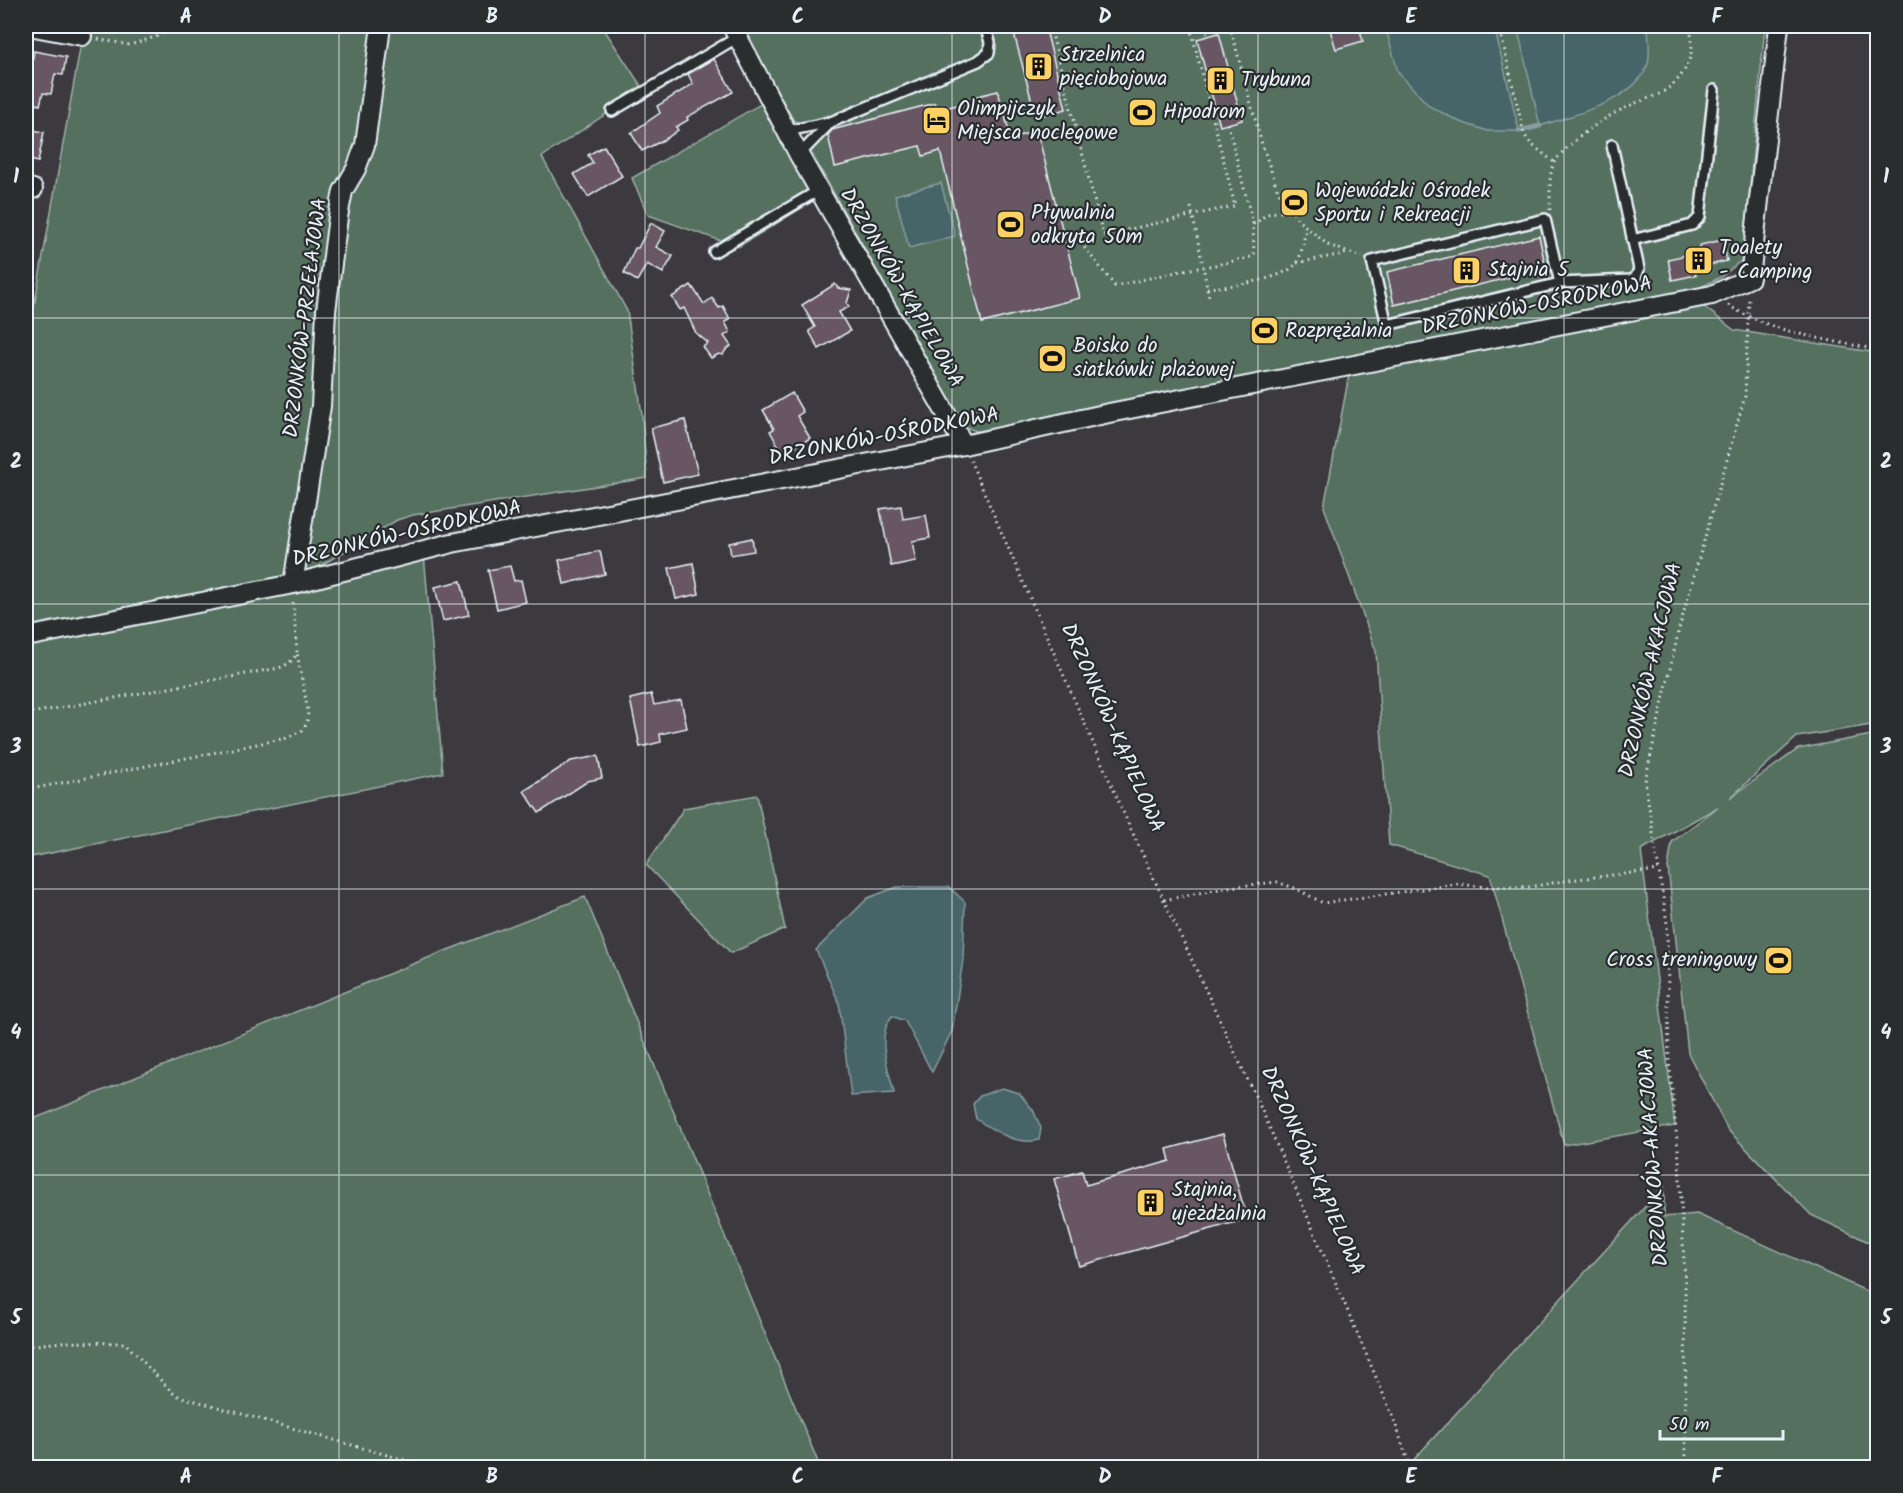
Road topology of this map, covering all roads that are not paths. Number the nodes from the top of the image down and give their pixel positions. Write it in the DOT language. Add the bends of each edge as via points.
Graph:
graph roads {
  1 [pos="29,26"];
  2 [pos="381,26"];
  3 [pos="985,26"];
  4 [pos="1779,26"];
  5 [pos="735,31"];
  6 [pos="82,36"];
  7 [pos="1714,90"];
  8 [pos="612,111"];
  9 [pos="831,122"];
  10 [pos="787,131"];
  11 [pos="1612,145"];
  12 [pos="799,155"];
  13 [pos="819,190"];
  14 [pos="1632,240"];
  15 [pos="714,252"];
  16 [pos="1560,283"];
  17 [pos="964,445"];
  18 [pos="293,584"];
  19 [pos="26,637"];
  1 -- 6 [label="street"];
  2 -- 18 [label="street, DRZONKÓW-PRZEŁAJOWA" via="365,145 343,191 338,217 326,311 321,406"];
  3 -- 9 [label="lane" via="989,53 978,61"];
  4 -- 17 [label="street, DRZONKÓW-OŚRODKOWA" via="1750,278 1712,295"];
  5 -- 8 [label="lane"];
  5 -- 10 [label="street, DRZONKÓW-KĄPIELOWA"];
  7 -- 14 [label="lane" via="1700,217 1692,225"];
  9 -- 10 [label="lane"];
  9 -- 12 [label="lane"];
  10 -- 12 [label="street, DRZONKÓW-KĄPIELOWA"];
  11 -- 14 [label="lane"];
  12 -- 13 [label="street, DRZONKÓW-KĄPIELOWA"];
  13 -- 15 [label="lane"];
  13 -- 17 [label="street, DRZONKÓW-KĄPIELOWA"];
  14 -- 16 [label="lane" via="1639,269 1631,280"];
  16 -- 16 [label="lane" via="1387,325 1372,261 1545,219"];
  17 -- 18 [label="street, DRZONKÓW-OŚRODKOWA" via="452,543"];
  18 -- 19 [label="street, DRZONKÓW-OŚRODKOWA"];
}
